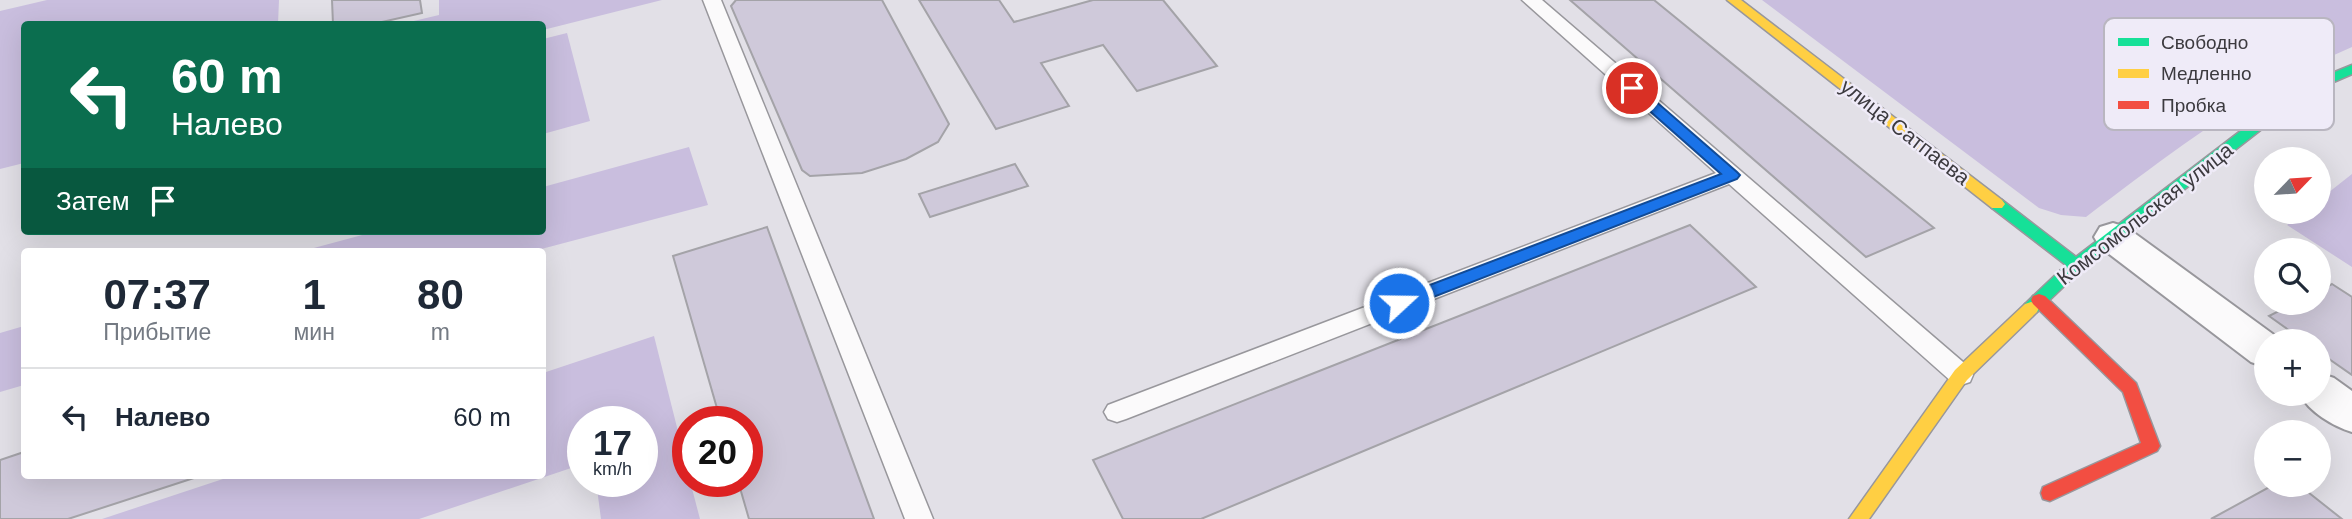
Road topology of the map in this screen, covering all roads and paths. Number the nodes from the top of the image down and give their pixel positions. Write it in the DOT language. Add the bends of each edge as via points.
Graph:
graph roads {
  1 [pos="712,0"];
  2 [pos="1531,0"];
  3 [pos="1733,0"];
  4 [pos="2352,69"];
  5 [pos="2334,77"];
  6 [pos="2251,130"];
  7 [pos="1732,175"];
  8 [pos="2113,237"];
  9 [pos="2076,265"];
  10 [pos="2039,300"];
  11 [pos="2254,342"];
  12 [pos="1962,375"];
  13 [pos="2331,399"];
  14 [pos="1117,412"];
  15 [pos="2352,415"];
  16 [pos="2050,493"];
  17 [pos="919,519"];
  18 [pos="1858,519"];
  1 -- 17 [label="lane"];
  2 -- 7 [label="lane"];
  3 -- 9 [label="street, улица Сатпаева"];
  4 -- 5 [label="street, Комсомольская улица"];
  6 -- 8 [label="street, Комсомольская улица"];
  7 -- 12 [label="lane"];
  7 -- 14 [label="lane"];
  8 -- 9 [label="street, Комсомольская улица"];
  8 -- 11 [label="street"];
  9 -- 10 [label="street, Комсомольская улица"];
  10 -- 12 [label="street, Комсомольская улица"];
  10 -- 16 [label="street" via="2130,388 2151,446"];
  12 -- 18 [label="street, Комсомольская улица"];
  13 -- 15 [label="street"];
}
